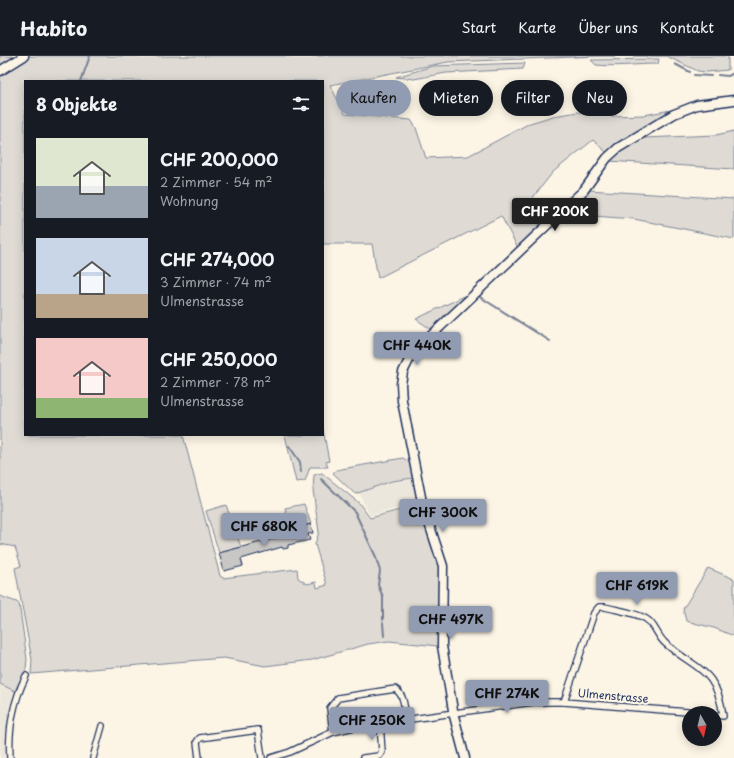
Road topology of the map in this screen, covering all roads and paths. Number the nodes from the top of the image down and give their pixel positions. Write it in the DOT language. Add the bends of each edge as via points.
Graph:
graph roads {
  1 [pos="24,56"];
  2 [pos="0,71"];
  3 [pos="734,100"];
  4 [pos="26,676"];
  5 [pos="564,702"];
  6 [pos="722,706"];
  7 [pos="453,712"];
  8 [pos="682,712"];
  9 [pos="406,719"];
  10 [pos="380,723"];
  11 [pos="102,726"];
  12 [pos="333,732"];
  13 [pos="10,758"];
  14 [pos="93,758"];
  15 [pos="199,758"];
  16 [pos="262,758"];
  17 [pos="271,758"];
  18 [pos="363,758"];
  19 [pos="465,758"];
  1 -- 2 [label="street"];
  3 -- 7 [label="street" via="697,106 674,114 618,148 607,158 584,190 417,349 406,365 401,384 402,401 422,502 443,566 441,642"];
  4 -- 13 [label="street" via="13,706"];
  5 -- 6 [label="street" via="594,613 598,607 605,607 646,618 664,643 705,673 716,687"];
  5 -- 7 [label="street, Ulmenstrasse" via="533,702"];
  5 -- 8 [label="street, Ulmenstrasse"];
  7 -- 9 [label="street, Ulmenstrasse"];
  7 -- 19 [label="street"];
  9 -- 10 [label="street, Ulmenstrasse"];
  9 -- 12 [label="street" via="403,698 395,689 343,696 334,701 330,708"];
  10 -- 12 [label="street, Ulmenstrasse"];
  10 -- 18 [label="street" via="382,752 379,756"];
  11 -- 14 [label="street"];
  12 -- 17 [label="street, Ulmenstrasse"];
  15 -- 16 [label="street" via="197,742 200,738 258,730"];
}
